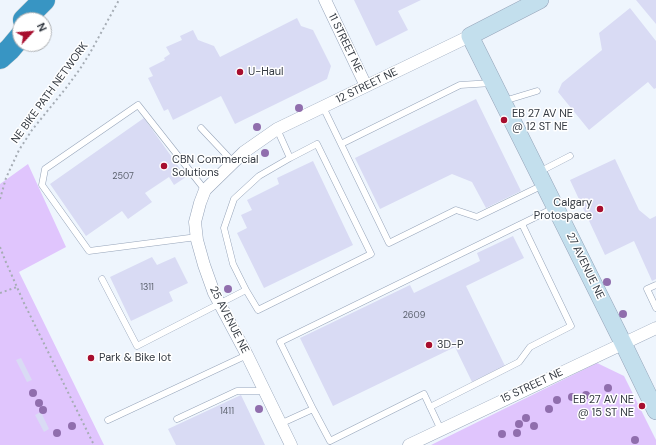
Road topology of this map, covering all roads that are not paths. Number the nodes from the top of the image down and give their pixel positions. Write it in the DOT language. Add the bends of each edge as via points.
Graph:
graph roads {
  1 [pos="325,0"];
  2 [pos="540,0"];
  3 [pos="12,32"];
  4 [pos="470,36"];
  5 [pos="0,44"];
  6 [pos="12,47"];
  7 [pos="0,58"];
  8 [pos="494,83"];
  9 [pos="366,86"];
  10 [pos="537,91"];
  11 [pos="503,101"];
  12 [pos="323,107"];
  13 [pos="201,128"];
  14 [pos="277,129"];
  15 [pos="340,144"];
  16 [pos="570,156"];
  17 [pos="290,158"];
  18 [pos="233,162"];
  19 [pos="541,178"];
  20 [pos="205,190"];
  21 [pos="555,207"];
  22 [pos="522,224"];
  23 [pos="197,237"];
  24 [pos="102,279"];
  25 [pos="656,285"];
  26 [pos="246,290"];
  27 [pos="220,304"];
  28 [pos="656,308"];
  29 [pos="656,328"];
  30 [pos="623,343"];
  31 [pos="247,355"];
  32 [pos="264,391"];
  33 [pos="430,407"];
  34 [pos="313,409"];
  35 [pos="656,411"];
  36 [pos="177,419"];
  37 [pos="108,420"];
  38 [pos="280,424"];
  39 [pos="441,430"];
  40 [pos="291,445"];
  41 [pos="409,445"];
  1 -- 9 [label="street, 11 STREET NE"];
  2 -- 4 [label="street, 12 STREET NE"];
  3 -- 5 [label="highway"];
  4 -- 8 [label="street, 27 AVENUE NE"];
  4 -- 9 [label="street, 12 STREET NE"];
  6 -- 7 [label="highway"];
  8 -- 11 [label="street, 27 AVENUE NE"];
  8 -- 15 [label="lane" via="460,85"];
  9 -- 12 [label="street, 12 STREET NE"];
  10 -- 11 [label="lane"];
  11 -- 19 [label="street, 27 AVENUE NE"];
  12 -- 14 [label="street, 12 STREET NE"];
  12 -- 15 [label="lane"];
  13 -- 18 [label="lane"];
  14 -- 17 [label="lane"];
  14 -- 18 [label="street, 12 STREET NE"];
  15 -- 19 [label="lane" via="389,243 456,210 477,217"];
  16 -- 19 [label="lane"];
  17 -- 26 [label="lane" via="259,176 234,198 224,228 233,264"];
  17 -- 26 [label="lane" via="317,144 371,254 258,310"];
  18 -- 20 [label="street, 12 STREET NE"];
  19 -- 21 [label="street, 27 AVENUE NE"];
  20 -- 23 [label="street, 25 AVENUE NE" via="195,222"];
  20 -- 23 [label="lane" via="138,105 45,169 42,184 89,251"];
  21 -- 22 [label="lane"];
  21 -- 30 [label="street, 27 AVENUE NE"];
  22 -- 33 [label="lane" via="571,326 530,347 519,362"];
  22 -- 34 [label="lane" via="280,342"];
  23 -- 27 [label="street, 25 AVENUE NE" via="204,265"];
  24 -- 27 [label="lane" via="137,346"];
  25 -- 28 [label="lane" via="647,289"];
  26 -- 27 [label="lane"];
  27 -- 31 [label="street, 25 AVENUE NE"];
  29 -- 30 [label="street, 15 STREET NE"];
  30 -- 35 [label="street, 27 AVENUE NE"];
  30 -- 39 [label="street, 15 STREET NE"];
  31 -- 32 [label="street, 25 AVENUE NE"];
  31 -- 37 [label="lane"];
  32 -- 36 [label="lane" via="238,391"];
  32 -- 38 [label="street, 25 AVENUE NE"];
  33 -- 34 [label="lane" via="424,394 330,441"];
  33 -- 39 [label="lane"];
  34 -- 38 [label="lane"];
  38 -- 40 [label="street, 25 AVENUE NE"];
  39 -- 41 [label="street, 15 STREET NE"];
}
